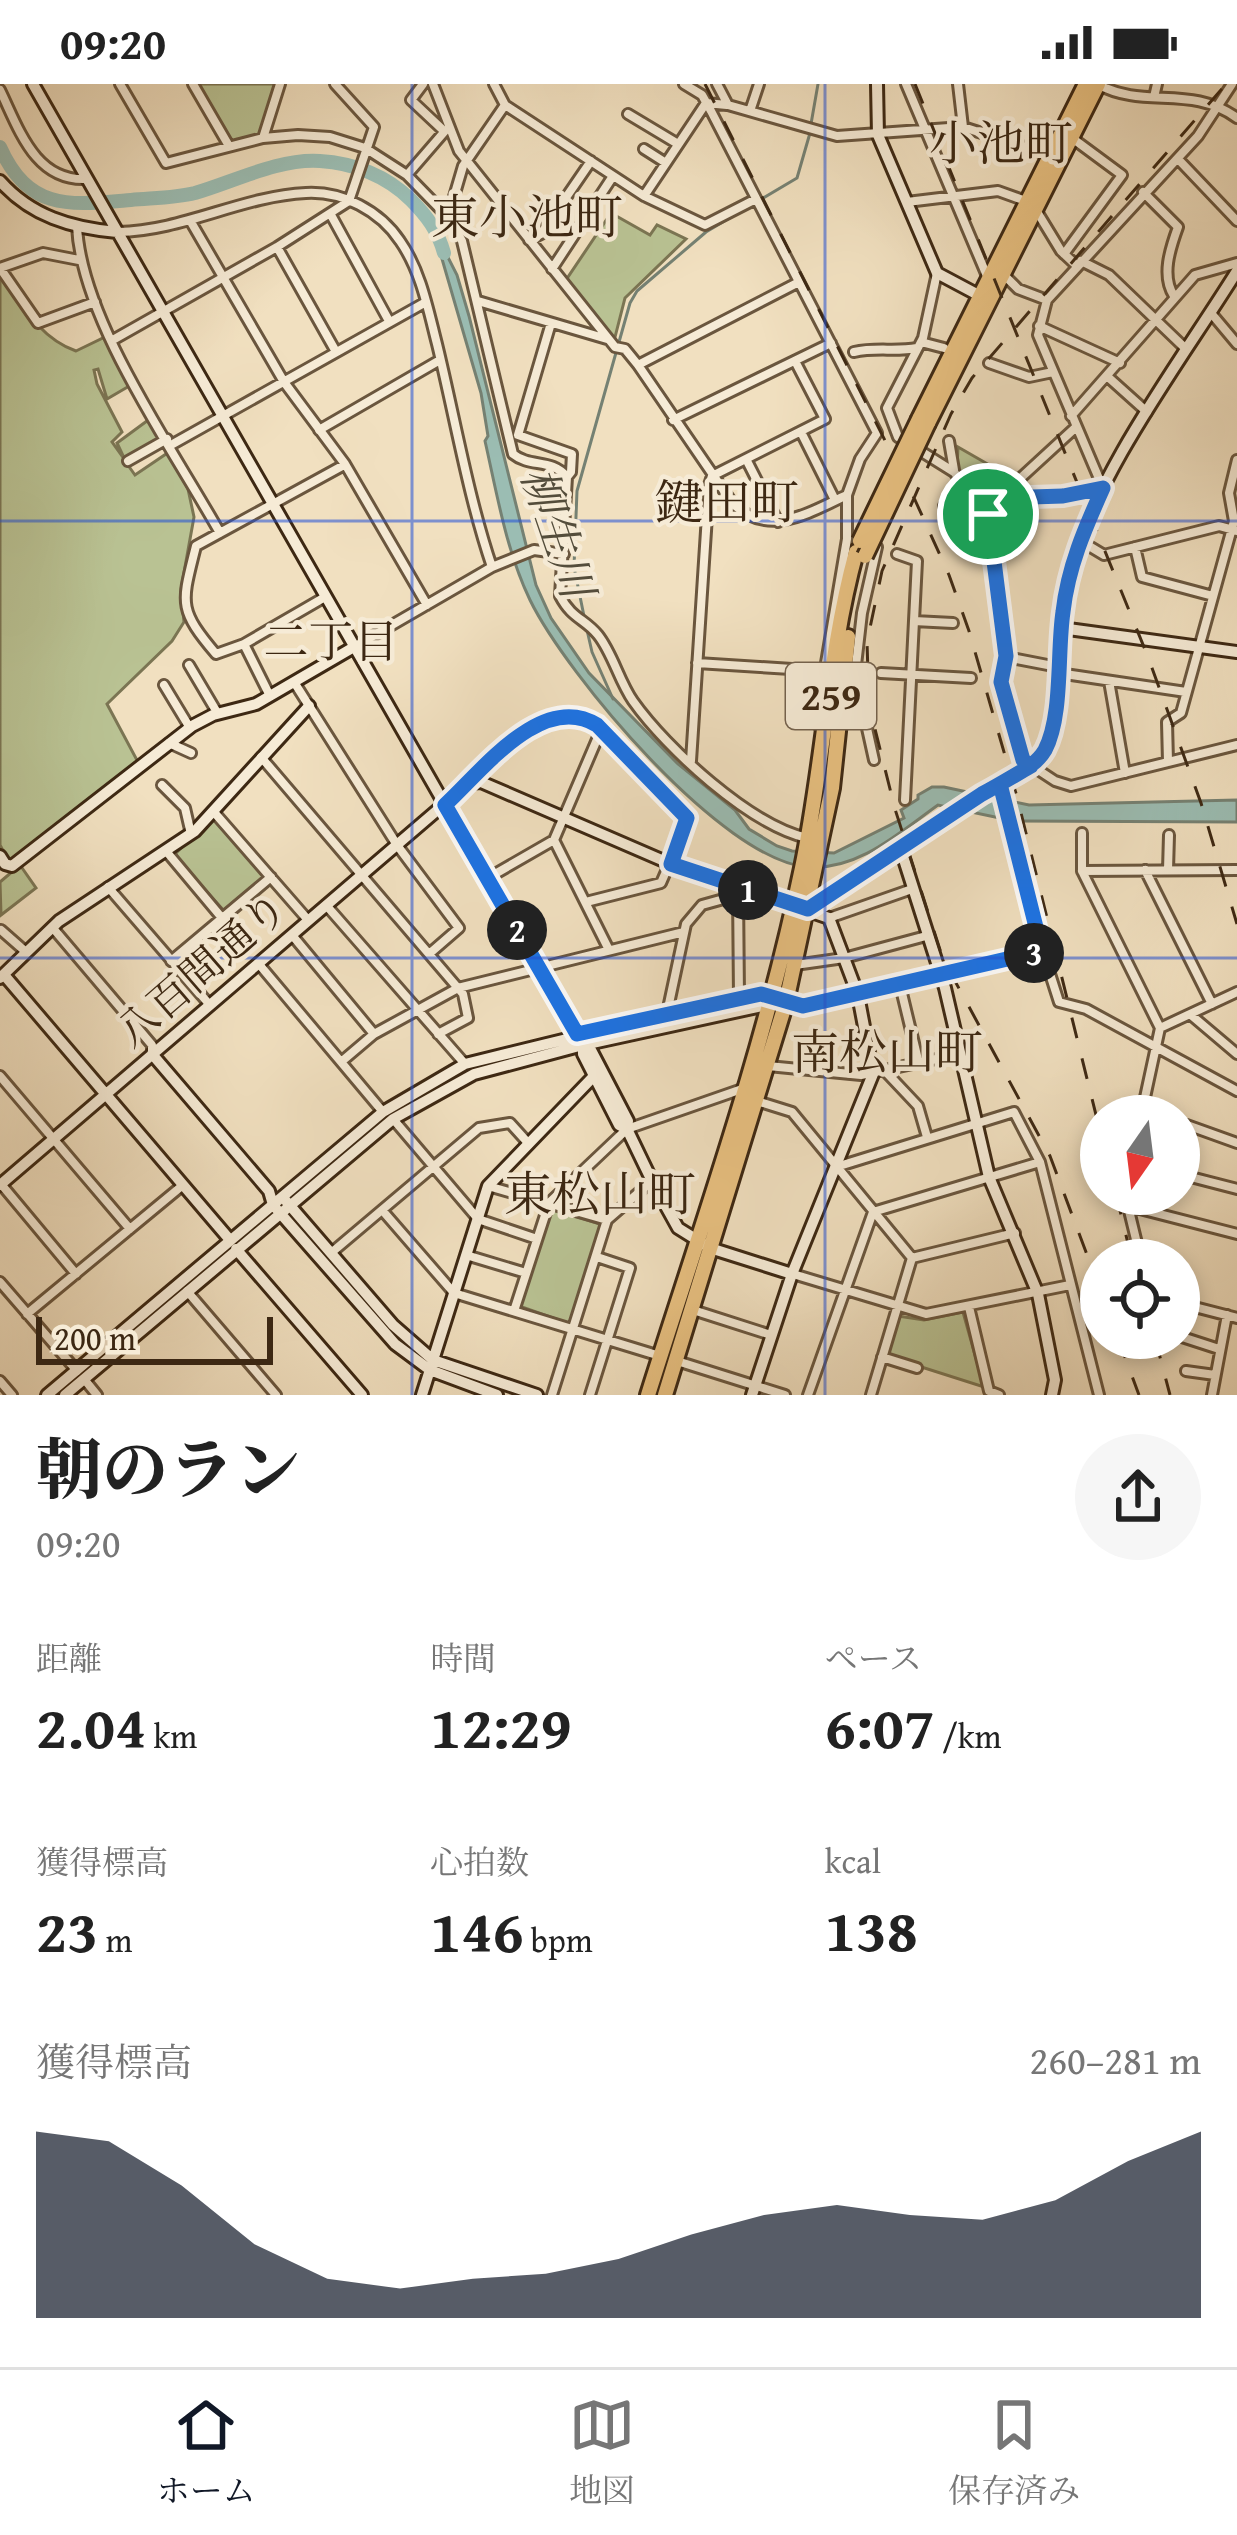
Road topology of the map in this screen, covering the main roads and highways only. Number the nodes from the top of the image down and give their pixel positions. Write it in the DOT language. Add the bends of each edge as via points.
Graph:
graph roads {
  1 [pos="1098,84"];
  2 [pos="1080,88"];
  3 [pos="1031,205"];
  4 [pos="866,549"];
  5 [pos="812,841"];
  6 [pos="801,907"];
  7 [pos="776,1001"];
  8 [pos="703,1245"];
  9 [pos="668,1358"];
  10 [pos="648,1395"];
  11 [pos="665,1395"];
  1 -- 3 [label="highway, 259"];
  2 -- 3 [label="highway, 259"];
  3 -- 4 [label="highway, 259, bridge"];
  4 -- 5 [label="highway, 259"];
  4 -- 5 [label="highway, 259" via="846,594"];
  5 -- 6 [label="highway, 259"];
  6 -- 7 [label="highway, 259"];
  6 -- 7 [label="highway, 259" via="795,965"];
  7 -- 8 [label="highway, 259" via="743,1088"];
  7 -- 8 [label="highway, 259" via="758,1101"];
  8 -- 9 [label="highway, 259"];
  8 -- 9 [label="highway, 259" via="691,1310"];
  9 -- 10 [label="highway, 259"];
  9 -- 11 [label="highway, 259"];
}
